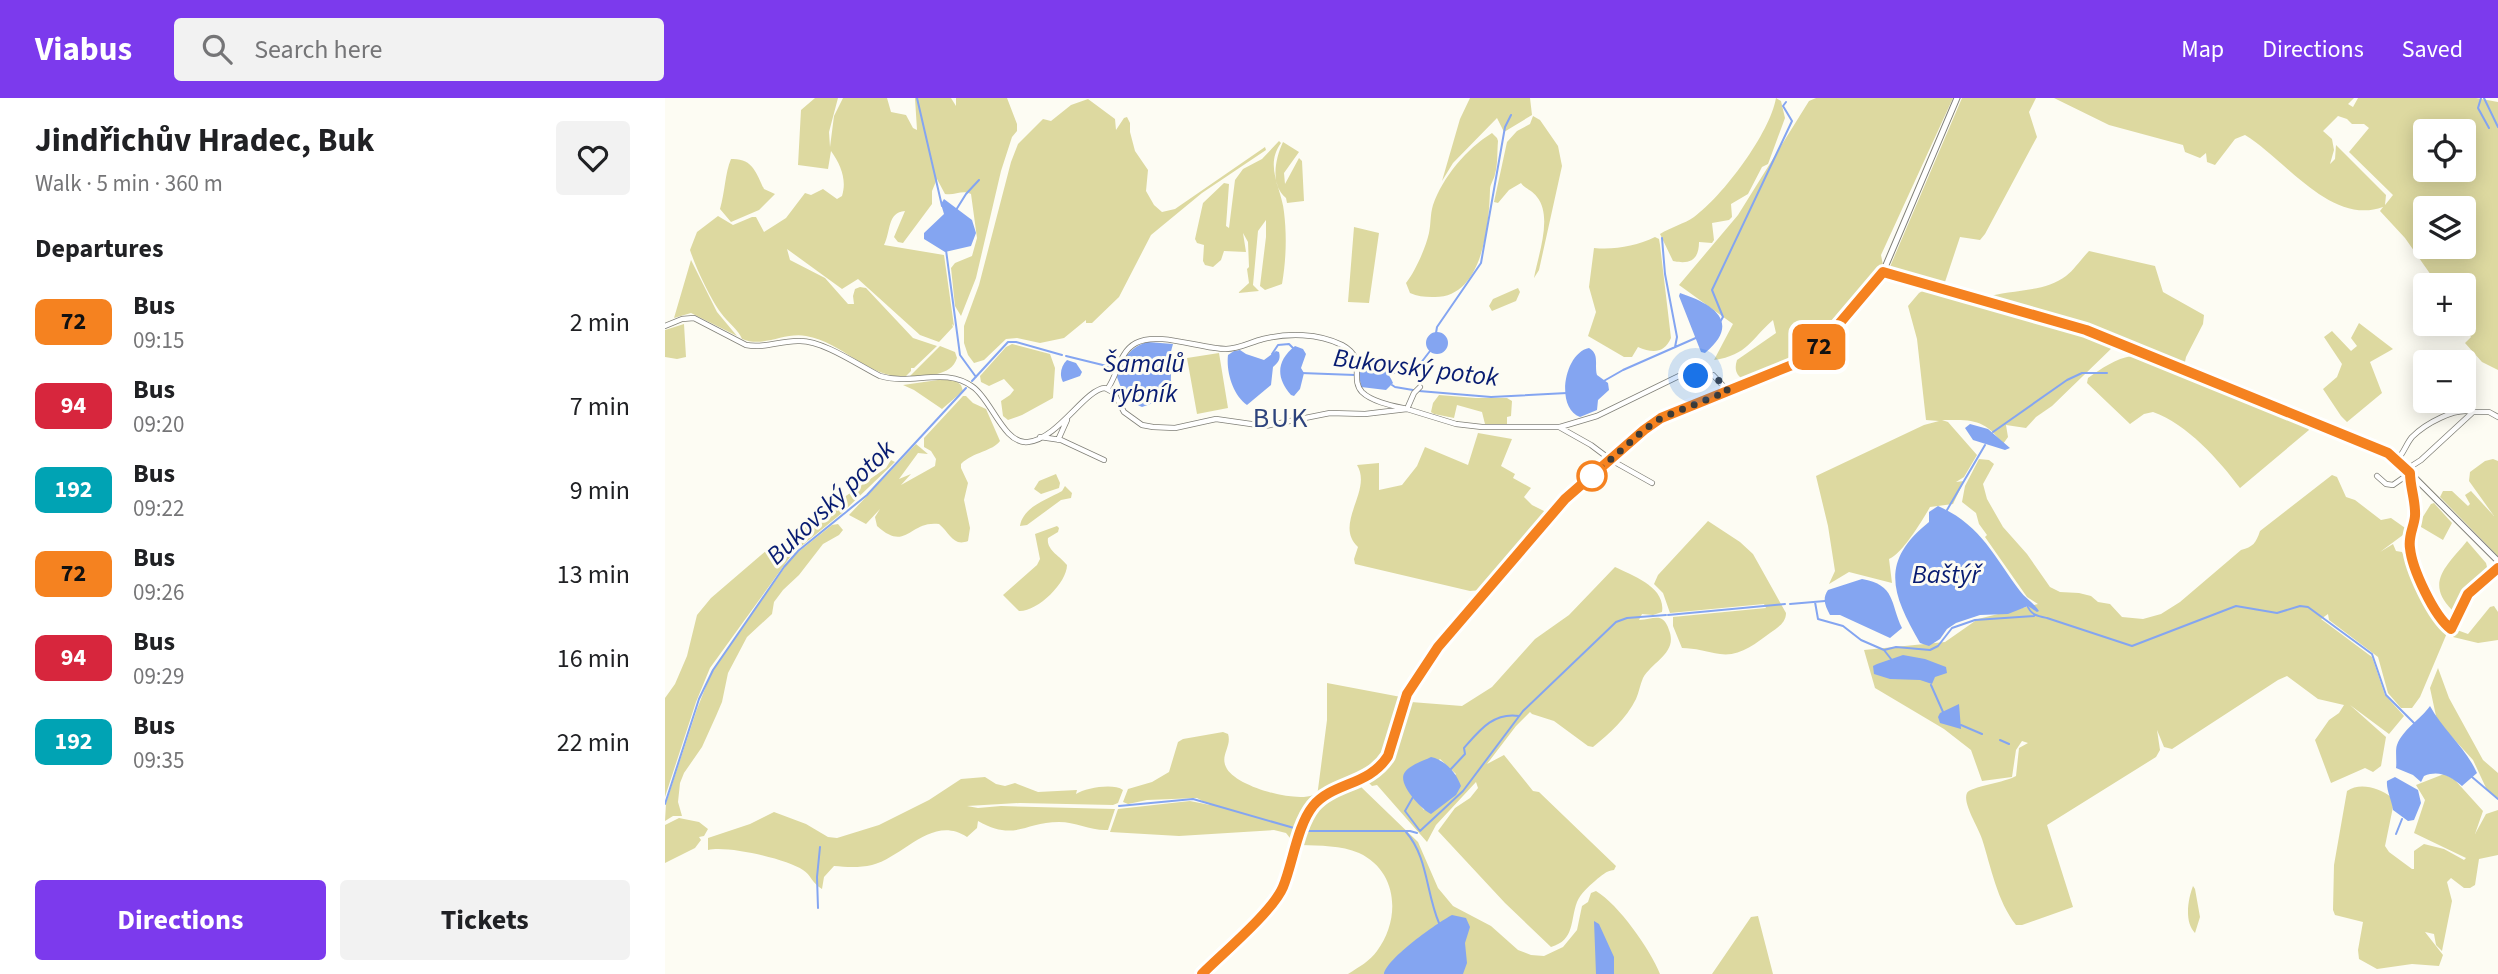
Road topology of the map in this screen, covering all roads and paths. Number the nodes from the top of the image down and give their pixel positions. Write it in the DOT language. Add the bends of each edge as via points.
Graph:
graph roads {
  1 [pos="1957,98"];
  2 [pos="1883,272"];
  3 [pos="665,326"];
  4 [pos="1108,388"];
  5 [pos="1418,389"];
  6 [pos="1728,391"];
  7 [pos="1407,409"];
  8 [pos="2476,412"];
  9 [pos="2457,413"];
  10 [pos="2472,413"];
  11 [pos="2498,417"];
  12 [pos="1068,419"];
  13 [pos="1559,427"];
  14 [pos="1039,437"];
  15 [pos="1058,440"];
  16 [pos="1104,460"];
  17 [pos="1611,460"];
  18 [pos="2397,460"];
  19 [pos="2408,471"];
  20 [pos="2377,477"];
  21 [pos="1652,483"];
  22 [pos="2498,561"];
  23 [pos="2498,568"];
  24 [pos="1202,974"];
  1 -- 2 [label="street"];
  2 -- 6 [label="street" via="1807,359"];
  2 -- 18 [label="street" via="2086,330 2374,446"];
  3 -- 14 [label="street" via="694,318 755,347 813,342 891,380 959,378 985,396 1013,438 1028,442"];
  4 -- 7 [label="street" via="1124,412 1142,425 1165,428 1216,419 1265,426 1330,412"];
  4 -- 7 [label="street" via="1128,349 1143,341 1226,349 1266,338 1309,335 1351,350 1362,392"];
  4 -- 12 [label="street" via="1094,390"];
  5 -- 7 [label="street"];
  6 -- 13 [label="street" via="1713,374 1679,376 1597,416"];
  6 -- 17 [label="street" via="1661,418"];
  7 -- 13 [label="street" via="1482,428"];
  8 -- 11 [label="street"];
  9 -- 18 [label="street" via="2413,436"];
  10 -- 19 [label="street"];
  12 -- 14 [label="street"];
  12 -- 15 [label="street"];
  13 -- 17 [label="street"];
  14 -- 15 [label="street"];
  15 -- 16 [label="street"];
  17 -- 21 [label="street"];
  17 -- 24 [label="street" via="1565,499 1438,647 1407,694 1382,765 1312,807 1279,895"];
  18 -- 19 [label="street"];
  19 -- 20 [label="street" via="2393,485"];
  19 -- 22 [label="street"];
  19 -- 23 [label="street" via="2415,517 2409,546 2412,561 2445,624 2451,629 2468,594"];
}
